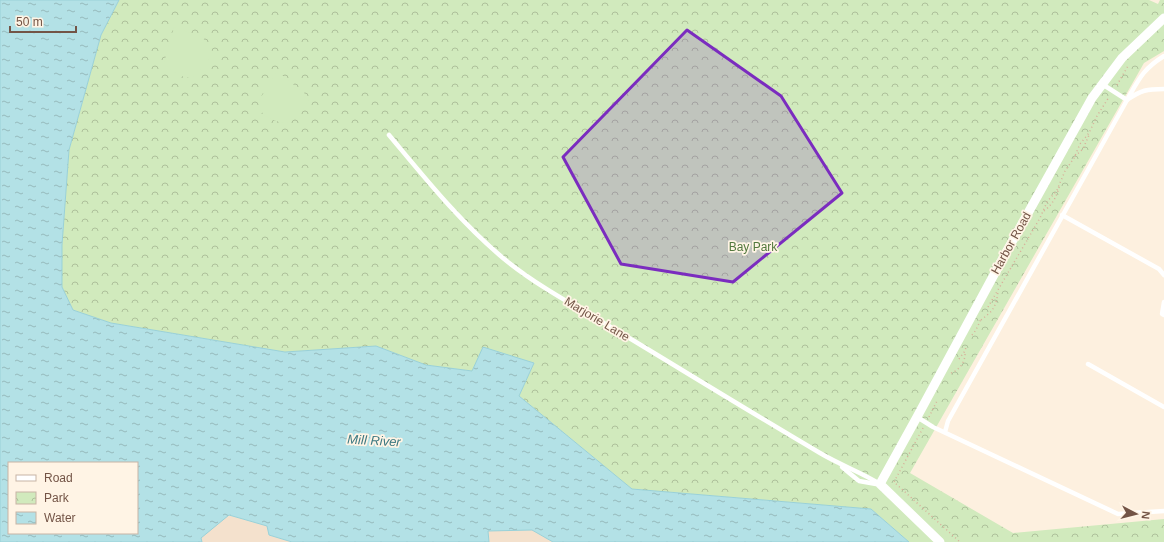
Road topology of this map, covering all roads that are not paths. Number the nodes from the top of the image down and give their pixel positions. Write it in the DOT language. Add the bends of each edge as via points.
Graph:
graph roads {
  1 [pos="1164,18"];
  2 [pos="1164,56"];
  3 [pos="1102,84"];
  4 [pos="1164,89"];
  5 [pos="1127,100"];
  6 [pos="389,135"];
  7 [pos="1062,215"];
  8 [pos="1164,275"];
  9 [pos="1164,302"];
  10 [pos="1164,315"];
  11 [pos="1088,364"];
  12 [pos="1164,407"];
  13 [pos="917,417"];
  14 [pos="945,432"];
  15 [pos="837,463"];
  16 [pos="880,484"];
  17 [pos="1164,511"];
  18 [pos="940,542"];
  1 -- 3 [label="street, Harbor Road" via="1122,58"];
  2 -- 5 [label="lane" via="1144,70"];
  3 -- 5 [label="lane"];
  3 -- 13 [label="street, Harbor Road" via="1015,235"];
  4 -- 5 [label="lane" via="1140,91"];
  5 -- 7 [label="lane"];
  6 -- 15 [label="lane, Marjorie Lane" via="473,232 505,259 569,302"];
  7 -- 8 [label="lane" via="1159,269"];
  7 -- 14 [label="lane" via="948,421"];
  9 -- 10 [label="lane"];
  11 -- 12 [label="lane"];
  13 -- 14 [label="lane"];
  13 -- 16 [label="street, Harbor Road"];
  14 -- 17 [label="lane" via="1118,514"];
  15 -- 16 [label="lane, Marjorie Lane"];
  15 -- 16 [label="lane, Marjorie Lane" via="859,481"];
  16 -- 18 [label="street, Marjorie Lane"];
}
